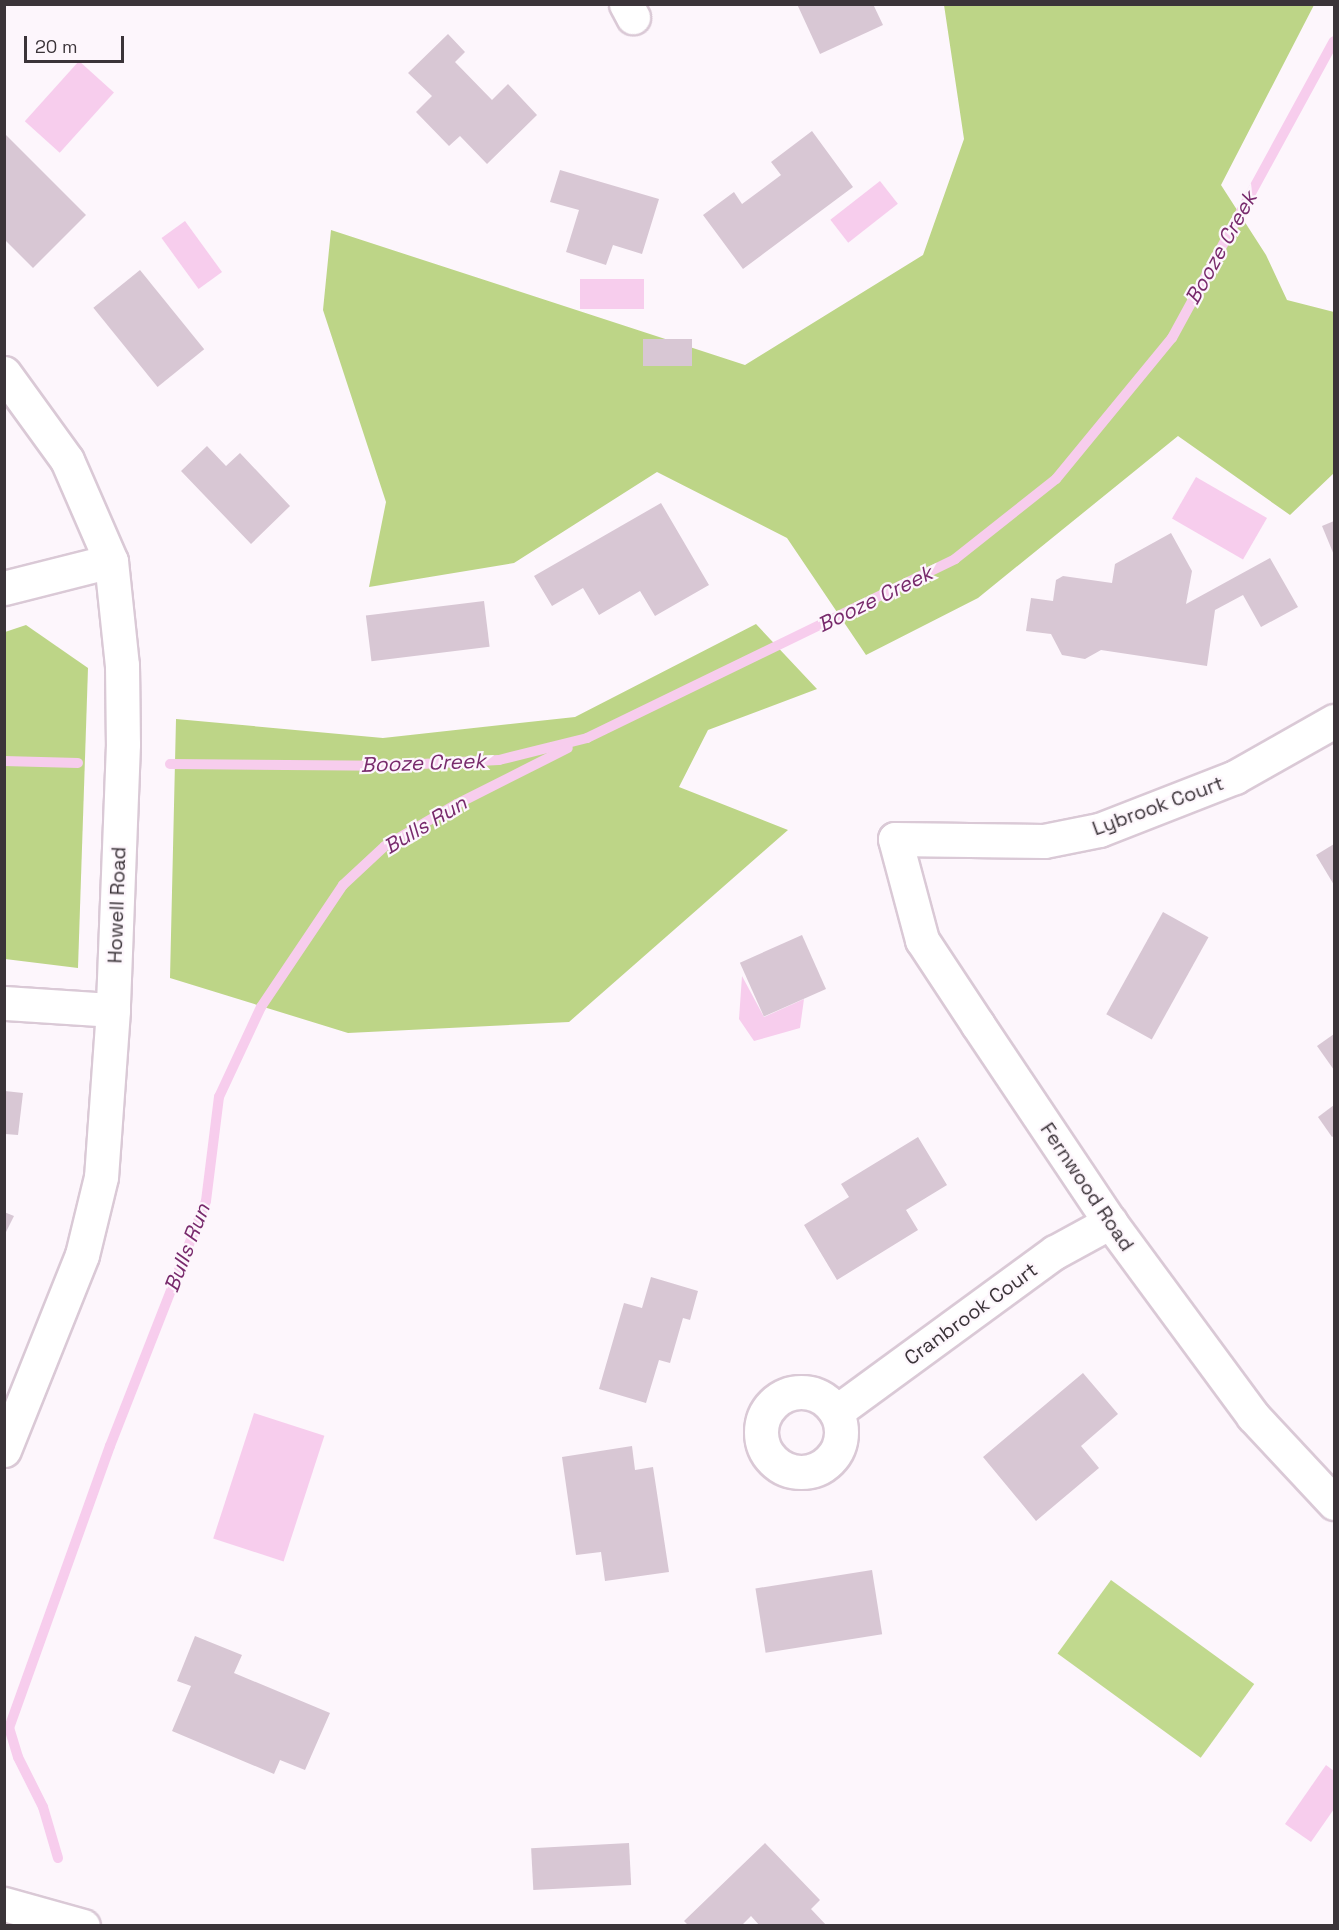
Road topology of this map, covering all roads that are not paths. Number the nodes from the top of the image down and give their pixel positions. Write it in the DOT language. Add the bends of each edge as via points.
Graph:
graph roads {
  1 [pos="4,374"];
  2 [pos="111,561"];
  3 [pos="4,588"];
  4 [pos="1335,721"];
  5 [pos="896,839"];
  6 [pos="4,1003"];
  7 [pos="113,1010"];
  8 [pos="1110,1222"];
  9 [pos="836,1412"];
  10 [pos="4,1450"];
  11 [pos="1335,1503"];
  12 [pos="4,1904"];
  13 [pos="83,1926"];
  1 -- 2 [label="street, Howell Road" via="67,460"];
  2 -- 3 [label="street"];
  2 -- 7 [label="street, Howell Road" via="122,665 123,744"];
  4 -- 5 [label="street, Lybrook Court" via="1235,777 1099,830 1044,841"];
  5 -- 8 [label="street, Fernwood Road" via="922,940"];
  6 -- 7 [label="street"];
  7 -- 10 [label="street, Howell Road" via="106,1132 93,1213 70,1288"];
  8 -- 9 [label="street, Cranbrook Court" via="1055,1252"];
  8 -- 11 [label="street, Fernwood Road" via="1253,1416"];
  12 -- 13 [label="street"];
}
